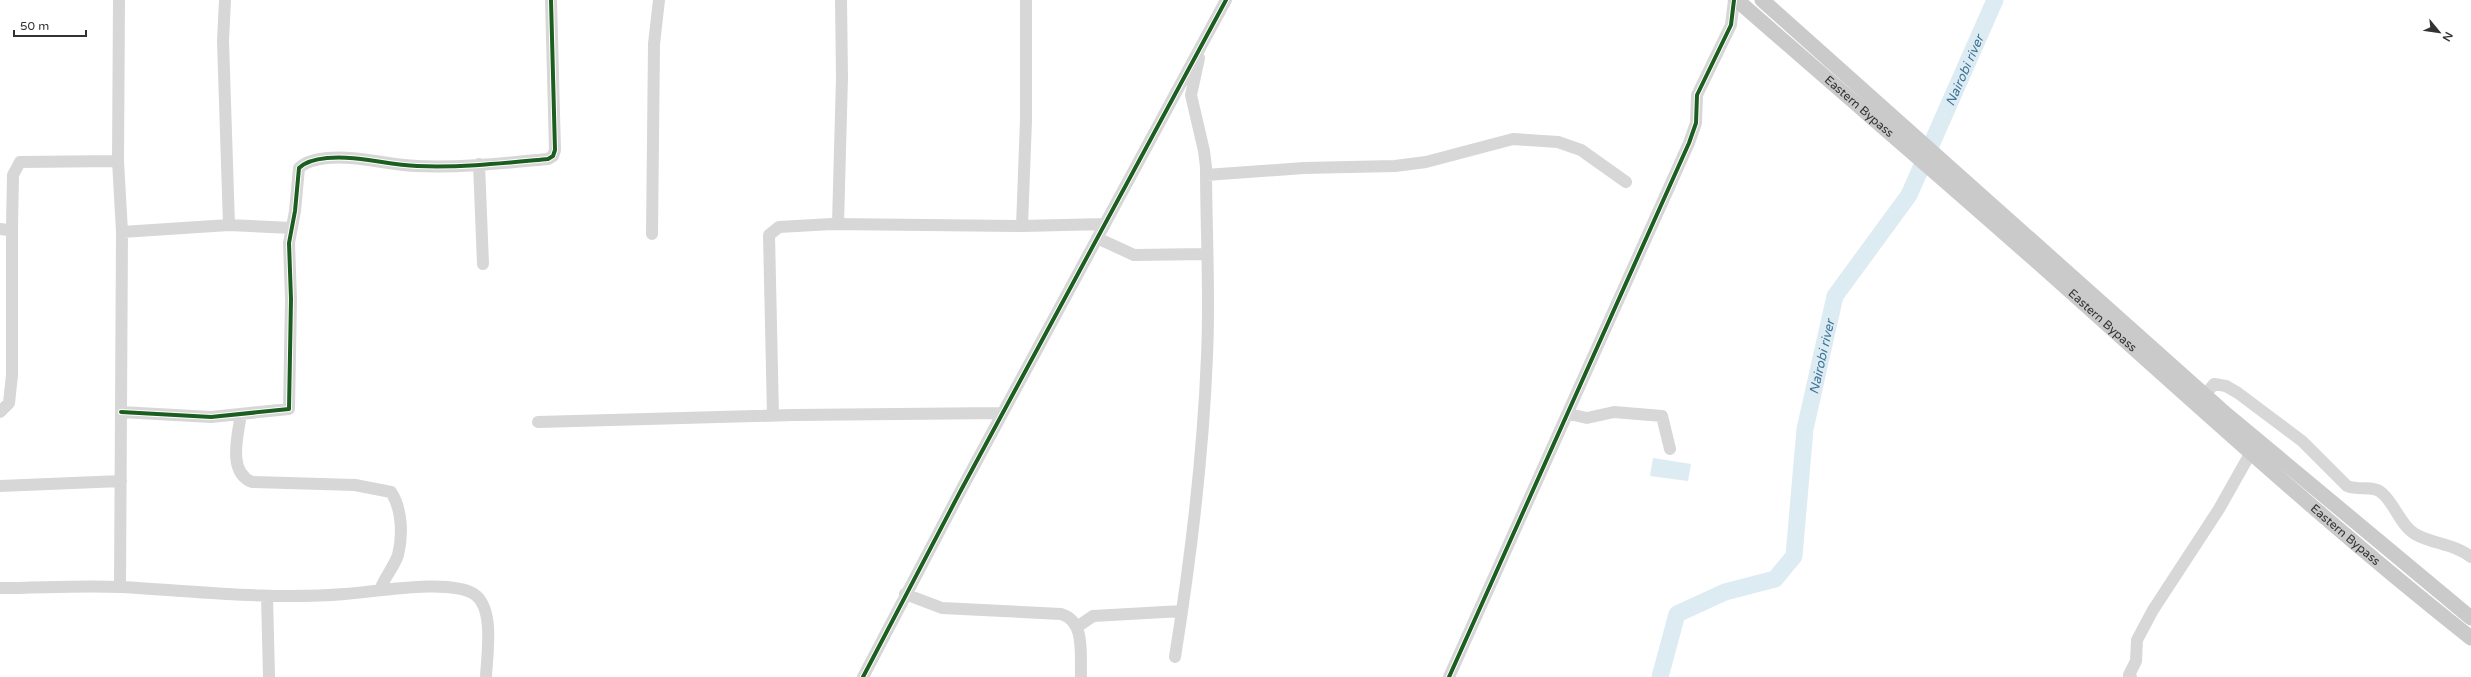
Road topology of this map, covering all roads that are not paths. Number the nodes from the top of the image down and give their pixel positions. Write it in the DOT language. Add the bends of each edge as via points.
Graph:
graph roads {
  1 [pos="119,0"];
  2 [pos="225,0"];
  3 [pos="551,0"];
  4 [pos="658,0"];
  5 [pos="841,0"];
  6 [pos="1026,0"];
  7 [pos="1226,0"];
  8 [pos="1734,0"];
  9 [pos="1737,0"];
  10 [pos="1762,0"];
  11 [pos="1199,51"];
  12 [pos="118,161"];
  13 [pos="479,164"];
  14 [pos="1206,175"];
  15 [pos="1949,176"];
  16 [pos="1626,182"];
  17 [pos="838,224"];
  18 [pos="1105,224"];
  19 [pos="229,225"];
  20 [pos="12,226"];
  21 [pos="1022,226"];
  22 [pos="292,228"];
  23 [pos="0,229"];
  24 [pos="122,232"];
  25 [pos="652,234"];
  26 [pos="1097,238"];
  27 [pos="1206,254"];
  28 [pos="483,264"];
  29 [pos="2205,395"];
  30 [pos="0,412"];
  31 [pos="121,412"];
  32 [pos="1002,413"];
  33 [pos="241,414"];
  34 [pos="1569,414"];
  35 [pos="773,416"];
  36 [pos="538,422"];
  37 [pos="1670,449"];
  38 [pos="2250,454"];
  39 [pos="121,481"];
  40 [pos="0,486"];
  41 [pos="2471,558"];
  42 [pos="120,587"];
  43 [pos="0,588"];
  44 [pos="380,590"];
  45 [pos="905,594"];
  46 [pos="267,596"];
  47 [pos="1182,611"];
  48 [pos="2469,612"];
  49 [pos="1077,627"];
  50 [pos="2471,638"];
  51 [pos="1175,657"];
  52 [pos="269,677"];
  53 [pos="486,677"];
  54 [pos="863,677"];
  55 [pos="1081,677"];
  56 [pos="1449,677"];
  57 [pos="2131,677"];
  1 -- 12 [label="street"];
  2 -- 19 [label="street" via="223,41"];
  3 -- 13 [label="street" via="554,150 552,156 548,159"];
  4 -- 25 [label="street" via="654,44"];
  5 -- 17 [label="street" via="842,77"];
  6 -- 21 [label="street" via="1026,120"];
  7 -- 11 [label="street"];
  8 -- 34 [label="street" via="1731,24 1697,95 1696,123 1689,143"];
  9 -- 15 [label="main road, Eastern Bypass" via="1897,140"];
  10 -- 15 [label="main road, Eastern Bypass" via="1900,122"];
  11 -- 14 [label="street" via="1191,95 1204,151"];
  11 -- 18 [label="street"];
  12 -- 20 [label="street" via="20,162 13,175"];
  12 -- 24 [label="street"];
  13 -- 22 [label="street" via="416,166 371,159 334,158 311,161 302,165 297,173"];
  13 -- 28 [label="street"];
  14 -- 16 [label="street" via="1304,168 1395,166 1434,160 1514,139 1558,142 1581,150"];
  14 -- 27 [label="street"];
  15 -- 29 [label="main road, Eastern Bypass"];
  15 -- 38 [label="main road, Eastern Bypass"];
  17 -- 21 [label="street"];
  17 -- 35 [label="street" via="779,227 769,235"];
  18 -- 21 [label="street"];
  18 -- 26 [label="street"];
  19 -- 22 [label="street"];
  19 -- 24 [label="street"];
  20 -- 23 [label="street" via="8,230"];
  20 -- 30 [label="street" via="12,375 9,403"];
  22 -- 33 [label="street" via="289,243 289,409"];
  24 -- 31 [label="street"];
  26 -- 27 [label="street" via="1134,255"];
  26 -- 32 [label="street"];
  27 -- 47 [label="street" via="1207,354 1200,464 1191,558"];
  29 -- 41 [label="street" via="2214,384 2226,386 2238,393 2302,441 2347,486 2357,490 2373,488 2382,493 2412,532 2422,538 2454,547"];
  29 -- 48 [label="main road, Eastern Bypass"];
  31 -- 33 [label="street" via="211,416"];
  31 -- 39 [label="street"];
  32 -- 35 [label="street"];
  32 -- 45 [label="street"];
  33 -- 44 [label="street" via="237,464 244,479 252,482 355,485 390,492 394,497 400,520 400,538 397,555 384,577"];
  34 -- 37 [label="street" via="1587,418 1614,412 1662,416"];
  34 -- 56 [label="street"];
  35 -- 36 [label="street"];
  38 -- 50 [label="main road, Eastern Bypass" via="2414,594"];
  38 -- 57 [label="street" via="2219,509 2153,610 2137,640 2136,661 2129,675"];
  39 -- 40 [label="street"];
  39 -- 42 [label="street"];
  42 -- 43 [label="street"];
  42 -- 46 [label="street"];
  44 -- 46 [label="street" via="316,596"];
  44 -- 53 [label="street" via="432,587 464,589 474,594 485,606 488,621"];
  45 -- 49 [label="street" via="942,608 1061,614 1070,616"];
  45 -- 54 [label="street"];
  46 -- 52 [label="street"];
  47 -- 49 [label="street" via="1093,616"];
  47 -- 51 [label="street"];
  49 -- 55 [label="street"];
}
